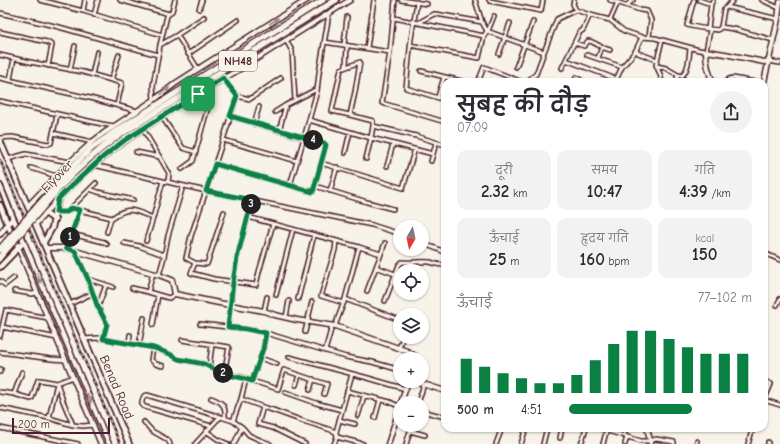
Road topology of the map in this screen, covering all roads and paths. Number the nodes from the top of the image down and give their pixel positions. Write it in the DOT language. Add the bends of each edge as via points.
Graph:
graph roads {
  1 [pos="40,0"];
  2 [pos="58,0"];
  3 [pos="85,0"];
  4 [pos="98,0"];
  5 [pos="120,0"];
  6 [pos="175,0"];
  7 [pos="202,0"];
  8 [pos="307,0"];
  9 [pos="323,0"];
  10 [pos="336,0"];
  11 [pos="350,0"];
  12 [pos="374,0"];
  13 [pos="395,0"];
  14 [pos="401,0"];
  15 [pos="475,0"];
  16 [pos="489,0"];
  17 [pos="543,0"];
  18 [pos="574,0"];
  19 [pos="610,0"];
  20 [pos="633,0"];
  21 [pos="694,0"];
  22 [pos="699,0"];
  23 [pos="713,0"];
  24 [pos="733,0"];
  25 [pos="762,0"];
  26 [pos="417,2"];
  27 [pos="618,2"];
  28 [pos="780,2"];
  29 [pos="427,4"];
  30 [pos="710,4"];
  31 [pos="57,5"];
  32 [pos="627,5"];
  33 [pos="727,8"];
  34 [pos="779,8"];
  35 [pos="199,9"];
  36 [pos="576,10"];
  37 [pos="83,11"];
  38 [pos="0,13"];
  39 [pos="328,13"];
  40 [pos="169,14"];
  41 [pos="94,15"];
  42 [pos="590,15"];
  43 [pos="494,16"];
  44 [pos="204,17"];
  45 [pos="347,17"];
  46 [pos="394,18"];
  47 [pos="778,19"];
  48 [pos="238,20"];
  49 [pos="610,20"];
  50 [pos="482,22"];
  51 [pos="533,22"];
  52 [pos="416,23"];
  53 [pos="510,23"];
  54 [pos="721,27"];
  55 [pos="709,29"];
  56 [pos="487,31"];
  57 [pos="0,32"];
  58 [pos="162,35"];
  59 [pos="177,35"];
  60 [pos="484,36"];
  61 [pos="505,37"];
  62 [pos="642,37"];
  63 [pos="649,37"];
  64 [pos="286,40"];
  65 [pos="662,40"];
  66 [pos="774,40"];
  67 [pos="324,42"];
  68 [pos="575,43"];
  69 [pos="525,44"];
  70 [pos="160,45"];
  71 [pos="410,45"];
  72 [pos="75,46"];
  73 [pos="345,46"];
  74 [pos="602,47"];
  75 [pos="367,48"];
  76 [pos="690,48"];
  77 [pos="610,50"];
  78 [pos="636,50"];
  79 [pos="706,51"];
  80 [pos="97,52"];
  81 [pos="390,52"];
  82 [pos="544,52"];
  83 [pos="188,54"];
  84 [pos="499,54"];
  85 [pos="0,55"];
  86 [pos="118,55"];
  87 [pos="158,55"];
  88 [pos="587,55"];
  89 [pos="14,58"];
  90 [pos="598,58"];
  91 [pos="566,60"];
  92 [pos="657,60"];
  93 [pos="768,61"];
  94 [pos="780,63"];
  95 [pos="48,66"];
  96 [pos="346,66"];
  97 [pos="657,66"];
  98 [pos="516,67"];
  99 [pos="622,67"];
  100 [pos="562,68"];
  101 [pos="198,69"];
  102 [pos="70,70"];
  103 [pos="421,71"];
  104 [pos="92,75"];
  105 [pos="678,75"];
  106 [pos="444,76"];
  107 [pos="0,78"];
  108 [pos="223,78"];
  109 [pos="281,78"];
  110 [pos="451,78"];
  111 [pos="480,78"];
  112 [pos="512,78"];
  113 [pos="532,78"];
  114 [pos="608,78"];
  115 [pos="616,78"];
  116 [pos="661,78"];
  117 [pos="677,78"];
  118 [pos="711,78"];
  119 [pos="765,78"];
  120 [pos="10,80"];
  121 [pos="111,80"];
  122 [pos="441,86"];
  123 [pos="317,88"];
  124 [pos="237,96"];
  125 [pos="193,97"];
  126 [pos="438,97"];
  127 [pos="441,98"];
  128 [pos="154,100"];
  129 [pos="295,100"];
  130 [pos="0,101"];
  131 [pos="117,105"];
  132 [pos="286,105"];
  133 [pos="259,107"];
  134 [pos="137,111"];
  135 [pos="275,112"];
  136 [pos="57,114"];
  137 [pos="350,115"];
  138 [pos="230,116"];
  139 [pos="162,117"];
  140 [pos="138,120"];
  141 [pos="310,120"];
  142 [pos="441,121"];
  143 [pos="254,124"];
  144 [pos="114,126"];
  145 [pos="373,126"];
  146 [pos="143,129"];
  147 [pos="279,131"];
  148 [pos="350,132"];
  149 [pos="53,133"];
  150 [pos="304,138"];
  151 [pos="371,138"];
  152 [pos="0,139"];
  153 [pos="223,140"];
  154 [pos="92,142"];
  155 [pos="436,143"];
  156 [pos="393,144"];
  157 [pos="441,144"];
  158 [pos="415,149"];
  159 [pos="136,152"];
  160 [pos="196,152"];
  161 [pos="345,152"];
  162 [pos="433,154"];
  163 [pos="160,157"];
  164 [pos="8,159"];
  165 [pos="366,159"];
  166 [pos="297,161"];
  167 [pos="70,162"];
  168 [pos="431,162"];
  169 [pos="321,163"];
  170 [pos="215,164"];
  171 [pos="94,165"];
  172 [pos="387,166"];
  173 [pos="337,167"];
  174 [pos="30,168"];
  175 [pos="182,169"];
  176 [pos="56,176"];
  177 [pos="162,181"];
  178 [pos="168,182"];
  179 [pos="96,183"];
  180 [pos="290,185"];
  181 [pos="0,186"];
  182 [pos="183,186"];
  183 [pos="315,186"];
  184 [pos="90,189"];
  185 [pos="330,190"];
  186 [pos="206,191"];
  187 [pos="58,199"];
  188 [pos="133,200"];
  189 [pos="252,200"];
  190 [pos="0,205"];
  191 [pos="28,206"];
  192 [pos="71,208"];
  193 [pos="393,209"];
  194 [pos="80,210"];
  195 [pos="56,212"];
  196 [pos="224,212"];
  197 [pos="45,213"];
  198 [pos="248,217"];
  199 [pos="13,218"];
  200 [pos="111,218"];
  201 [pos="153,218"];
  202 [pos="55,220"];
  203 [pos="36,224"];
  204 [pos="273,224"];
  205 [pos="8,225"];
  206 [pos="293,229"];
  207 [pos="0,232"];
  208 [pos="107,232"];
  209 [pos="393,232"];
  210 [pos="71,234"];
  211 [pos="314,235"];
  212 [pos="146,241"];
  213 [pos="336,241"];
  214 [pos="24,242"];
  215 [pos="44,242"];
  216 [pos="124,243"];
  217 [pos="385,243"];
  218 [pos="107,244"];
  219 [pos="429,246"];
  220 [pos="18,247"];
  221 [pos="359,247"];
  222 [pos="46,248"];
  223 [pos="66,248"];
  224 [pos="0,249"];
  225 [pos="441,250"];
  226 [pos="75,251"];
  227 [pos="381,254"];
  228 [pos="164,255"];
  229 [pos="768,255"];
  230 [pos="0,257"];
  231 [pos="780,260"];
  232 [pos="195,263"];
  233 [pos="400,264"];
  234 [pos="441,265"];
  235 [pos="0,267"];
  236 [pos="376,267"];
  237 [pos="153,273"];
  238 [pos="393,273"];
  239 [pos="159,275"];
  240 [pos="14,278"];
  241 [pos="88,279"];
  242 [pos="393,279"];
  243 [pos="0,281"];
  244 [pos="233,282"];
  245 [pos="106,284"];
  246 [pos="114,287"];
  247 [pos="132,288"];
  248 [pos="14,291"];
  249 [pos="367,291"];
  250 [pos="148,292"];
  251 [pos="38,293"];
  252 [pos="93,293"];
  253 [pos="175,294"];
  254 [pos="158,295"];
  255 [pos="276,295"];
  256 [pos="267,297"];
  257 [pos="298,299"];
  258 [pos="780,299"];
  259 [pos="289,301"];
  260 [pos="344,301"];
  261 [pos="385,301"];
  262 [pos="312,302"];
  263 [pos="70,304"];
  264 [pos="230,304"];
  265 [pos="777,305"];
  266 [pos="98,307"];
  267 [pos="264,311"];
  268 [pos="48,318"];
  269 [pos="144,318"];
  270 [pos="286,318"];
  271 [pos="393,318"];
  272 [pos="2,322"];
  273 [pos="308,322"];
  274 [pos="200,324"];
  275 [pos="153,325"];
  276 [pos="333,326"];
  277 [pos="2,327"];
  278 [pos="228,327"];
  279 [pos="305,332"];
  280 [pos="266,333"];
  281 [pos="130,335"];
  282 [pos="0,336"];
  283 [pos="57,338"];
  284 [pos="84,339"];
  285 [pos="103,339"];
  286 [pos="182,340"];
  287 [pos="129,344"];
  288 [pos="212,344"];
  289 [pos="401,344"];
  290 [pos="139,345"];
  291 [pos="154,348"];
  292 [pos="399,349"];
  293 [pos="325,350"];
  294 [pos="0,352"];
  295 [pos="409,352"];
  296 [pos="289,357"];
  297 [pos="260,358"];
  298 [pos="66,360"];
  299 [pos="277,364"];
  300 [pos="163,366"];
  301 [pos="208,367"];
  302 [pos="393,368"];
  303 [pos="22,372"];
  304 [pos="224,374"];
  305 [pos="352,374"];
  306 [pos="299,375"];
  307 [pos="73,377"];
  308 [pos="246,379"];
  309 [pos="313,379"];
  310 [pos="252,381"];
  311 [pos="57,383"];
  312 [pos="768,383"];
  313 [pos="296,385"];
  314 [pos="429,386"];
  315 [pos="406,389"];
  316 [pos="310,390"];
  317 [pos="441,390"];
  318 [pos="347,391"];
  319 [pos="768,391"];
  320 [pos="0,392"];
  321 [pos="285,392"];
  322 [pos="14,394"];
  323 [pos="324,394"];
  324 [pos="364,396"];
  325 [pos="404,396"];
  326 [pos="211,398"];
  327 [pos="241,399"];
  328 [pos="380,400"];
  329 [pos="768,402"];
  330 [pos="393,404"];
  331 [pos="780,406"];
  332 [pos="262,407"];
  333 [pos="0,408"];
  334 [pos="342,410"];
  335 [pos="429,413"];
  336 [pos="358,416"];
  337 [pos="441,416"];
  338 [pos="223,417"];
  339 [pos="49,418"];
  340 [pos="375,418"];
  341 [pos="339,420"];
  342 [pos="233,421"];
  343 [pos="144,422"];
  344 [pos="355,424"];
  345 [pos="73,425"];
  346 [pos="93,425"];
  347 [pos="211,426"];
  348 [pos="242,427"];
  349 [pos="0,428"];
  350 [pos="393,429"];
  351 [pos="206,432"];
  352 [pos="336,432"];
  353 [pos="410,432"];
  354 [pos="414,432"];
  355 [pos="500,432"];
  356 [pos="524,432"];
  357 [pos="546,432"];
  358 [pos="561,432"];
  359 [pos="585,432"];
  360 [pos="606,432"];
  361 [pos="615,432"];
  362 [pos="626,432"];
  363 [pos="648,432"];
  364 [pos="752,432"];
  365 [pos="425,435"];
  366 [pos="625,436"];
  367 [pos="337,437"];
  368 [pos="560,438"];
  369 [pos="260,442"];
  370 [pos="641,442"];
  371 [pos="650,443"];
  372 [pos="78,444"];
  373 [pos="101,444"];
  374 [pos="109,444"];
  375 [pos="129,444"];
  376 [pos="170,444"];
  377 [pos="195,444"];
  378 [pos="228,444"];
  379 [pos="234,444"];
  380 [pos="270,444"];
  381 [pos="305,444"];
  382 [pos="334,444"];
  383 [pos="363,444"];
  384 [pos="388,444"];
  385 [pos="406,444"];
  386 [pos="496,444"];
  387 [pos="520,444"];
  388 [pos="543,444"];
  389 [pos="581,444"];
  390 [pos="603,444"];
  391 [pos="625,444"];
  392 [pos="674,444"];
  393 [pos="748,444"];
  1 -- 31 [label="street"];
  2 -- 31 [label="street"];
  3 -- 37 [label="street"];
  4 -- 41 [label="street"];
  5 -- 40 [label="street"];
  6 -- 40 [label="street"];
  7 -- 35 [label="street"];
  101 -- 8 [label="street, one-way"];
  9 -- 140 [label="highway, NH48"];
  10 -- 140 [label="highway, NH48"];
  11 -- 39 [label="street"];
  12 -- 75 [label="street"];
  13 -- 46 [label="street"];
  14 -- 26 [label="street"];
  15 -- 50 [label="street"];
  16 -- 17 [label="street" via="541,12"];
  18 -- 36 [label="street"];
  19 -- 27 [label="street"];
  20 -- 32 [label="street"];
  21 -- 55 [label="street" via="687,25"];
  22 -- 30 [label="street"];
  23 -- 30 [label="street"];
  24 -- 33 [label="street"];
  25 -- 34 [label="street"];
  26 -- 29 [label="street"];
  26 -- 52 [label="street"];
  27 -- 32 [label="street"];
  27 -- 49 [label="street"];
  28 -- 34 [label="street"];
  30 -- 55 [label="street"];
  31 -- 37 [label="street"];
  32 -- 63 [label="street" via="646,11 651,20"];
  33 -- 47 [label="street"];
  33 -- 54 [label="street" via="724,9"];
  34 -- 47 [label="street"];
  36 -- 42 [label="street"];
  36 -- 82 [label="street" via="557,19"];
  37 -- 41 [label="street"];
  38 -- 87 [label="street"];
  39 -- 64 [label="street"];
  39 -- 67 [label="street"];
  40 -- 58 [label="street"];
  41 -- 58 [label="street"];
  42 -- 49 [label="street"];
  42 -- 68 [label="street"];
  43 -- 56 [label="street"];
  44 -- 59 [label="street"];
  45 -- 73 [label="street"];
  46 -- 52 [label="street"];
  46 -- 81 [label="street"];
  47 -- 66 [label="street"];
  48 -- 83 [label="street"];
  49 -- 62 [label="street" via="624,31"];
  50 -- 52 [label="street" via="436,14"];
  50 -- 56 [label="street"];
  51 -- 69 [label="street"];
  52 -- 60 [label="street"];
  52 -- 71 [label="street"];
  53 -- 61 [label="street"];
  54 -- 55 [label="street" via="718,30"];
  54 -- 66 [label="street"];
  55 -- 79 [label="street"];
  56 -- 60 [label="street"];
  56 -- 61 [label="street"];
  57 -- 95 [label="street" via="52,45"];
  58 -- 70 [label="street"];
  59 -- 70 [label="street"];
  59 -- 83 [label="street"];
  60 -- 71 [label="street" via="479,58"];
  61 -- 69 [label="street"];
  61 -- 84 [label="street"];
  62 -- 63 [label="street"];
  62 -- 78 [label="street"];
  63 -- 65 [label="street"];
  64 -- 108 [label="street"];
  64 -- 129 [label="street" via="292,50"];
  65 -- 76 [label="street"];
  65 -- 92 [label="street"];
  66 -- 93 [label="street"];
  67 -- 73 [label="street"];
  67 -- 123 [label="street"];
  68 -- 74 [label="street" via="584,46 590,40"];
  68 -- 91 [label="street"];
  69 -- 82 [label="street"];
  69 -- 98 [label="street"];
  70 -- 87 [label="street"];
  71 -- 126 [label="street" via="406,88"];
  72 -- 102 [label="street"];
  73 -- 75 [label="street"];
  73 -- 96 [label="street"];
  74 -- 77 [label="street"];
  74 -- 90 [label="street"];
  75 -- 81 [label="street"];
  76 -- 79 [label="street"];
  76 -- 105 [label="street" via="685,73 682,76"];
  78 -- 92 [label="street"];
  78 -- 99 [label="street"];
  79 -- 93 [label="street"];
  79 -- 118 [label="street" via="706,62"];
  80 -- 104 [label="street"];
  81 -- 142 [label="street" via="382,103"];
  82 -- 113 [label="street" via="536,74"];
  83 -- 101 [label="street"];
  85 -- 89 [label="street"];
  86 -- 121 [label="street"];
  87 -- 128 [label="street" via="153,86"];
  88 -- 90 [label="street"];
  89 -- 95 [label="street"];
  89 -- 120 [label="street"];
  90 -- 99 [label="street"];
  91 -- 100 [label="street"];
  91 -- 114 [label="street"];
  92 -- 97 [label="street"];
  93 -- 94 [label="street"];
  93 -- 119 [label="street"];
  95 -- 102 [label="street"];
  96 -- 137 [label="street" via="341,69 332,111"];
  96 -- 137 [label="street" via="360,62"];
  97 -- 105 [label="street"];
  97 -- 116 [label="street"];
  99 -- 115 [label="street"];
  128 -- 101 [label="street, one-way"];
  102 -- 104 [label="street"];
  103 -- 106 [label="street"];
  104 -- 121 [label="street"];
  105 -- 117 [label="street"];
  106 -- 110 [label="street"];
  107 -- 120 [label="street"];
  108 -- 124 [label="street"];
  108 -- 125 [label="street"];
  109 -- 124 [label="street" via="250,99"];
  111 -- 112 [label="street" via="484,67"];
  120 -- 131 [label="street"];
  121 -- 131 [label="street" via="122,83"];
  122 -- 126 [label="street"];
  123 -- 129 [label="street"];
  123 -- 141 [label="street"];
  124 -- 138 [label="street"];
  125 -- 139 [label="street"];
  125 -- 160 [label="street" via="199,104 208,107"];
  126 -- 127 [label="street"];
  128 -- 134 [label="street"];
  129 -- 132 [label="street"];
  130 -- 136 [label="street"];
  131 -- 134 [label="street"];
  132 -- 135 [label="street"];
  132 -- 147 [label="street"];
  133 -- 143 [label="street"];
  134 -- 144 [label="street"];
  136 -- 144 [label="street"];
  136 -- 149 [label="street"];
  137 -- 145 [label="street" via="373,121"];
  138 -- 143 [label="street"];
  138 -- 153 [label="street"];
  139 -- 146 [label="street"];
  139 -- 160 [label="street" via="183,148"];
  140 -- 224 [label="highway, Flyover / NH48, bridge" via="116,131 78,161"];
  140 -- 230 [label="highway, Flyover / NH48, bridge" via="79,168"];
  141 -- 148 [label="street"];
  141 -- 150 [label="street"];
  143 -- 147 [label="street"];
  144 -- 154 [label="street"];
  145 -- 151 [label="street"];
  145 -- 155 [label="street"];
  146 -- 163 [label="street"];
  146 -- 171 [label="street"];
  147 -- 150 [label="street"];
  148 -- 151 [label="street"];
  148 -- 161 [label="street"];
  149 -- 152 [label="street" via="51,143 48,144 12,137"];
  149 -- 154 [label="street"];
  150 -- 166 [label="street"];
  150 -- 169 [label="street" via="325,144"];
  151 -- 156 [label="street"];
  151 -- 165 [label="street"];
  152 -- 164 [label="main road, Benad Road"];
  153 -- 166 [label="street"];
  153 -- 170 [label="street"];
  154 -- 167 [label="street"];
  155 -- 157 [label="street"];
  155 -- 162 [label="street"];
  156 -- 158 [label="street"];
  156 -- 172 [label="street"];
  158 -- 162 [label="street"];
  158 -- 173 [label="street" via="403,188"];
  159 -- 163 [label="street"];
  160 -- 175 [label="street" via="193,162"];
  162 -- 168 [label="street"];
  163 -- 178 [label="street" via="169,173"];
  164 -- 167 [label="street" via="26,154"];
  164 -- 191 [label="main road, Benad Road"];
  166 -- 180 [label="street"];
  167 -- 176 [label="street"];
  169 -- 173 [label="street"];
  169 -- 183 [label="street"];
  170 -- 180 [label="street"];
  170 -- 186 [label="street"];
  171 -- 177 [label="street"];
  171 -- 187 [label="street"];
  173 -- 185 [label="street"];
  174 -- 176 [label="street"];
  176 -- 191 [label="street"];
  177 -- 178 [label="street"];
  177 -- 201 [label="street"];
  178 -- 182 [label="street"];
  179 -- 184 [label="street"];
  180 -- 183 [label="street" via="313,192"];
  181 -- 199 [label="main road"];
  182 -- 186 [label="street"];
  182 -- 228 [label="street"];
  183 -- 185 [label="street"];
  184 -- 188 [label="street"];
  184 -- 192 [label="street"];
  185 -- 193 [label="street"];
  186 -- 189 [label="street"];
  186 -- 232 [label="street" via="186,258"];
  187 -- 195 [label="main road"];
  187 -- 197 [label="street"];
  189 -- 198 [label="street"];
  189 -- 209 [label="street"];
  190 -- 205 [label="main road"];
  191 -- 197 [label="main road"];
  191 -- 203 [label="main road, Benad Road"];
  192 -- 194 [label="street"];
  192 -- 195 [label="street" via="67,212"];
  194 -- 200 [label="street"];
  194 -- 210 [label="street"];
  195 -- 202 [label="main road"];
  196 -- 232 [label="street" via="206,264"];
  197 -- 202 [label="main road"];
  197 -- 203 [label="street"];
  198 -- 204 [label="street"];
  198 -- 244 [label="street"];
  199 -- 205 [label="main road"];
  199 -- 214 [label="main road"];
  200 -- 201 [label="street" via="120,212 133,210"];
  200 -- 208 [label="street"];
  201 -- 212 [label="street"];
  202 -- 215 [label="main road"];
  203 -- 215 [label="main road, Benad Road"];
  204 -- 206 [label="street"];
  204 -- 244 [label="street" via="256,285"];
  205 -- 207 [label="main road"];
  205 -- 220 [label="main road"];
  206 -- 211 [label="street"];
  206 -- 255 [label="street"];
  210 -- 218 [label="street"];
  210 -- 223 [label="street"];
  211 -- 213 [label="street"];
  211 -- 257 [label="street"];
  213 -- 221 [label="street"];
  213 -- 260 [label="street" via="321,296"];
  214 -- 220 [label="main road"];
  214 -- 374 [label="street, one-way"];
  215 -- 222 [label="main road, Benad Road"];
  216 -- 228 [label="street"];
  217 -- 227 [label="street"];
  219 -- 225 [label="street"];
  220 -- 235 [label="main road"];
  220 -- 251 [label="street"];
  221 -- 227 [label="street"];
  221 -- 260 [label="street"];
  222 -- 223 [label="street"];
  222 -- 263 [label="main road, Benad Road"];
  223 -- 226 [label="street"];
  226 -- 237 [label="street"];
  226 -- 241 [label="street"];
  227 -- 236 [label="street"];
  228 -- 239 [label="street"];
  229 -- 231 [label="street"];
  232 -- 244 [label="street" via="192,273"];
  233 -- 234 [label="street" via="428,262"];
  236 -- 238 [label="street"];
  236 -- 249 [label="street"];
  237 -- 239 [label="street"];
  237 -- 250 [label="street"];
  239 -- 253 [label="street" via="172,280"];
  240 -- 243 [label="street" via="7,285"];
  241 -- 245 [label="street"];
  241 -- 252 [label="street"];
  242 -- 261 [label="street"];
  244 -- 264 [label="street"];
  245 -- 246 [label="street"];
  245 -- 266 [label="street"];
  247 -- 250 [label="street"];
  248 -- 251 [label="street"];
  250 -- 254 [label="street"];
  251 -- 268 [label="street"];
  252 -- 263 [label="street"];
  252 -- 266 [label="street"];
  253 -- 254 [label="street" via="169,298"];
  253 -- 264 [label="street"];
  254 -- 275 [label="street"];
  256 -- 267 [label="street"];
  258 -- 265 [label="street"];
  259 -- 270 [label="street"];
  260 -- 271 [label="street"];
  260 -- 276 [label="street"];
  262 -- 273 [label="street"];
  263 -- 284 [label="main road, Benad Road"];
  264 -- 267 [label="street"];
  264 -- 278 [label="street"];
  266 -- 285 [label="street" via="107,324"];
  267 -- 270 [label="street"];
  268 -- 272 [label="street" via="6,310"];
  268 -- 283 [label="street"];
  269 -- 290 [label="street"];
  270 -- 273 [label="street"];
  272 -- 277 [label="street"];
  273 -- 276 [label="street"];
  273 -- 279 [label="street"];
  274 -- 278 [label="street"];
  276 -- 292 [label="street"];
  276 -- 293 [label="street"];
  277 -- 282 [label="street"];
  277 -- 283 [label="street"];
  278 -- 280 [label="street"];
  280 -- 293 [label="street"];
  280 -- 297 [label="street"];
  281 -- 287 [label="street"];
  283 -- 298 [label="street"];
  284 -- 285 [label="street"];
  284 -- 375 [label="main road, Benad Road"];
  285 -- 287 [label="street"];
  286 -- 288 [label="street"];
  287 -- 290 [label="street"];
  288 -- 301 [label="street"];
  288 -- 304 [label="street" via="229,347"];
  289 -- 292 [label="street"];
  290 -- 291 [label="street"];
  291 -- 300 [label="street" via="151,360"];
  291 -- 301 [label="street" via="178,359"];
  292 -- 295 [label="street"];
  293 -- 302 [label="street"];
  294 -- 298 [label="street"];
  296 -- 305 [label="street"];
  297 -- 299 [label="street"];
  297 -- 310 [label="street"];
  298 -- 307 [label="street"];
  301 -- 304 [label="street"];
  303 -- 322 [label="street"];
  304 -- 308 [label="street"];
  305 -- 315 [label="street"];
  305 -- 318 [label="street"];
  306 -- 309 [label="street"];
  306 -- 310 [label="street" via="284,370 278,389"];
  306 -- 313 [label="street"];
  307 -- 311 [label="street"];
  307 -- 346 [label="street"];
  308 -- 310 [label="street"];
  308 -- 327 [label="street"];
  309 -- 316 [label="street"];
  309 -- 323 [label="street" via="327,384"];
  311 -- 322 [label="street" via="38,380 31,399"];
  311 -- 339 [label="street"];
  311 -- 345 [label="street"];
  312 -- 319 [label="street" via="771,384"];
  314 -- 317 [label="street"];
  315 -- 325 [label="street"];
  318 -- 324 [label="street"];
  318 -- 334 [label="street"];
  320 -- 322 [label="street"];
  321 -- 334 [label="street"];
  324 -- 328 [label="street"];
  324 -- 336 [label="street"];
  326 -- 338 [label="street" via="222,403 225,412"];
  327 -- 332 [label="street"];
  327 -- 342 [label="street"];
  328 -- 330 [label="street"];
  328 -- 340 [label="street"];
  329 -- 331 [label="street"];
  332 -- 352 [label="street"];
  332 -- 381 [label="street" via="258,424"];
  333 -- 339 [label="street"];
  334 -- 341 [label="street"];
  335 -- 337 [label="street"];
  338 -- 342 [label="street"];
  338 -- 347 [label="street"];
  338 -- 347 [label="street" via="147,395 142,400 145,408"];
  339 -- 345 [label="street"];
  341 -- 344 [label="street"];
  341 -- 352 [label="street"];
  342 -- 348 [label="street"];
  343 -- 376 [label="street"];
  345 -- 346 [label="street"];
  346 -- 373 [label="street"];
  347 -- 351 [label="street"];
  348 -- 369 [label="street"];
  348 -- 379 [label="street"];
  349 -- 372 [label="street"];
  350 -- 384 [label="street"];
  351 -- 377 [label="street"];
  351 -- 378 [label="street"];
  352 -- 367 [label="street"];
  353 -- 385 [label="street"];
  354 -- 365 [label="street"];
  355 -- 386 [label="street"];
  356 -- 387 [label="street"];
  357 -- 388 [label="street"];
  358 -- 368 [label="street"];
  359 -- 389 [label="street"];
  360 -- 390 [label="street"];
  361 -- 366 [label="street"];
  362 -- 366 [label="street"];
  363 -- 371 [label="street"];
  364 -- 393 [label="street"];
  366 -- 370 [label="street"];
  366 -- 391 [label="street"];
  367 -- 382 [label="street"];
  367 -- 383 [label="street"];
  369 -- 380 [label="street"];
  370 -- 371 [label="street"];
  371 -- 392 [label="street" via="656,439"];
}
